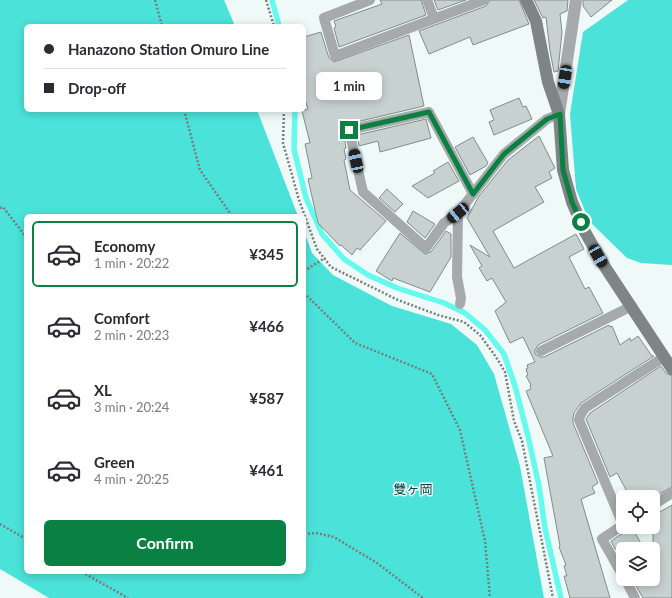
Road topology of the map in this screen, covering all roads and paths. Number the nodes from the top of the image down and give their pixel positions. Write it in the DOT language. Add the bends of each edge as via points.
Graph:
graph roads {
  1 [pos="156,0"];
  2 [pos="266,0"];
  3 [pos="370,0"];
  4 [pos="428,0"];
  5 [pos="484,0"];
  6 [pos="526,0"];
  7 [pos="576,0"];
  8 [pos="434,18"];
  9 [pos="162,24"];
  10 [pos="273,24"];
  11 [pos="185,112"];
  12 [pos="284,112"];
  13 [pos="560,114"];
  14 [pos="473,194"];
  15 [pos="0,208"];
  16 [pos="458,213"];
  17 [pos="231,214"];
  18 [pos="304,214"];
  19 [pos="306,219"];
  20 [pos="24,234"];
  21 [pos="324,258"];
  22 [pos="306,270"];
  23 [pos="306,295"];
  24 [pos="460,304"];
  25 [pos="632,306"];
  26 [pos="541,351"];
  27 [pos="664,357"];
  28 [pos="672,369"];
  29 [pos="672,493"];
  30 [pos="660,501"];
  31 [pos="616,508"];
  32 [pos="0,524"];
  33 [pos="616,530"];
  34 [pos="306,534"];
  35 [pos="24,538"];
  36 [pos="616,564"];
  37 [pos="86,574"];
  38 [pos="628,586"];
  39 [pos="128,598"];
  40 [pos="423,598"];
  41 [pos="490,598"];
  42 [pos="553,598"];
  43 [pos="635,598"];
  1 -- 9 [label="path"];
  2 -- 10 [label="path"];
  3 -- 8 [label="lane" via="324,18 336,56"];
  4 -- 8 [label="lane"];
  5 -- 8 [label="lane"];
  6 -- 13 [label="main road" via="536,21 548,82"];
  7 -- 13 [label="street"];
  11 -- 17 [label="path" via="200,170"];
  12 -- 18 [label="path" via="284,143"];
  13 -- 14 [label="lane" via="547,119 504,154"];
  13 -- 25 [label="main road" via="563,170 572,202 605,267"];
  14 -- 16 [label="lane"];
  14 -- 16 [label="lane" via="429,112 349,130 363,192 426,248 444,223"];
  15 -- 20 [label="path" via="3,207"];
  16 -- 24 [label="lane" via="457,277"];
  19 -- 21 [label="path" via="317,249"];
  21 -- 22 [label="path"];
  21 -- 42 [label="path" via="331,267 398,300 464,322 480,335 496,357 504,372 514,421 522,441"];
  23 -- 41 [label="path" via="355,343 432,374 460,430 485,541"];
  25 -- 26 [label="lane"];
  25 -- 27 [label="main road"];
  27 -- 28 [label="main road"];
  27 -- 31 [label="lane" via="585,408 580,416 579,420"];
  29 -- 30 [label="lane"];
  32 -- 35 [label="path"];
  33 -- 36 [label="lane" via="602,539"];
  34 -- 40 [label="path" via="334,537 376,563"];
  37 -- 39 [label="path"];
  38 -- 43 [label="lane"];
}
